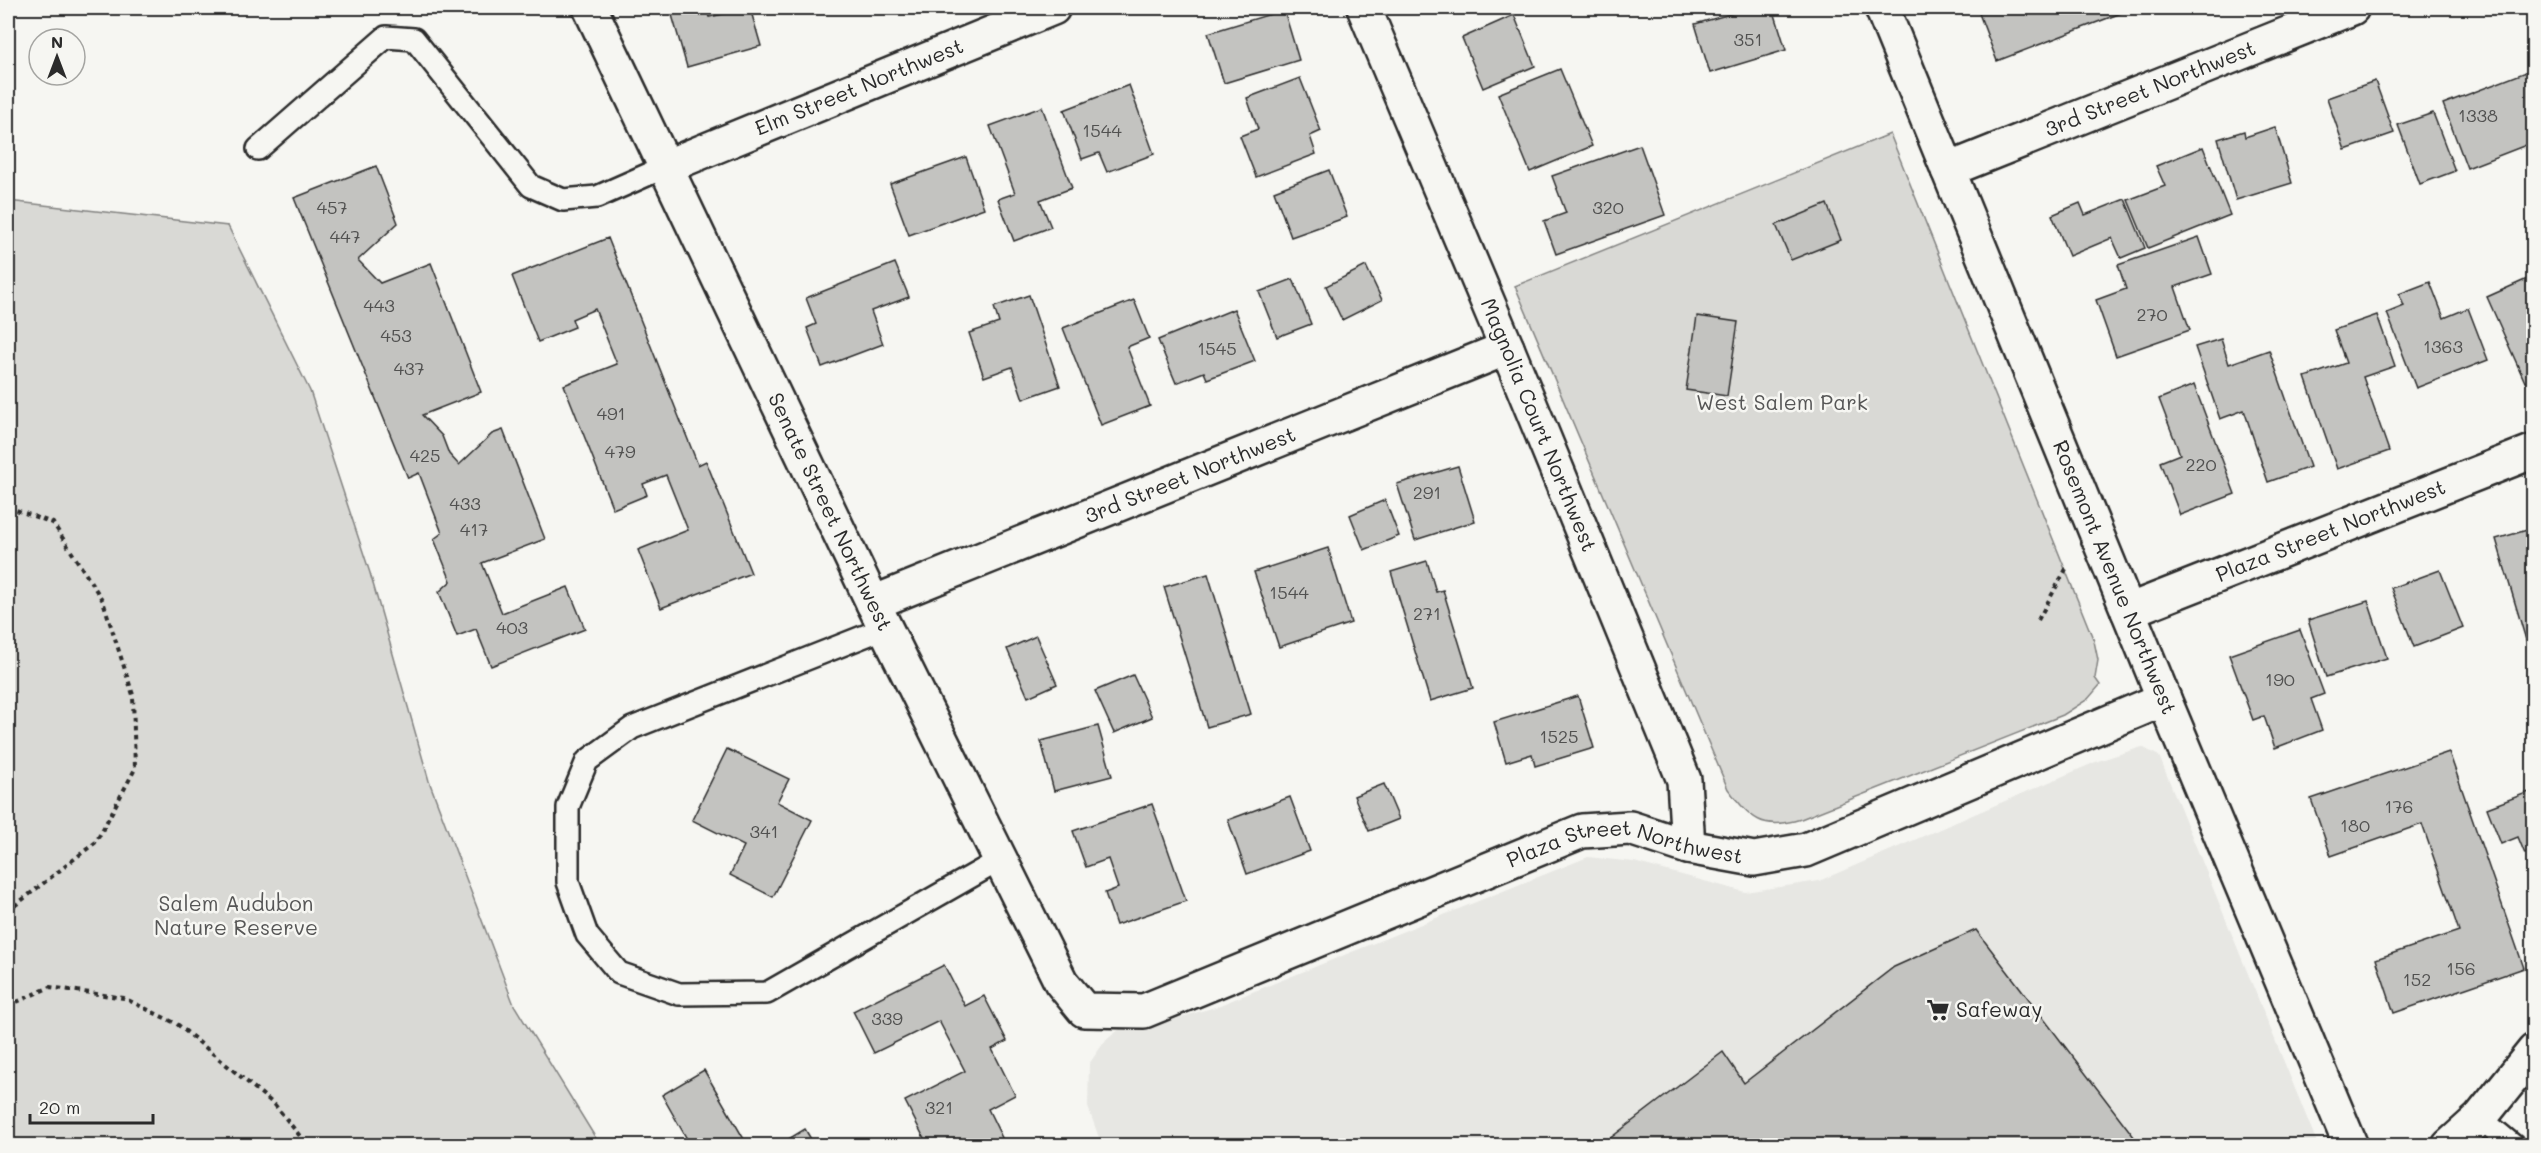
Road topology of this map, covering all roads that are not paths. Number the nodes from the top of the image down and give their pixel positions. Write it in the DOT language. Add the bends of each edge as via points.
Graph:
graph roads {
  1 [pos="590,8"];
  2 [pos="1053,8"];
  3 [pos="1364,8"];
  4 [pos="1882,8"];
  5 [pos="2352,8"];
  6 [pos="258,149"];
  7 [pos="665,166"];
  8 [pos="1948,170"];
  9 [pos="1507,348"];
  10 [pos="2534,451"];
  11 [pos="2127,611"];
  12 [pos="879,616"];
  13 [pos="2164,699"];
  14 [pos="1688,847"];
  15 [pos="1000,860"];
  16 [pos="1084,1010"];
  17 [pos="2534,1051"];
  18 [pos="2480,1118"];
  19 [pos="2351,1146"];
  20 [pos="2449,1146"];
  21 [pos="2514,1146"];
  1 -- 7 [label="street, Senate Street Northwest"];
  2 -- 7 [label="street, Elm Street Northwest"];
  3 -- 9 [label="street, Magnolia Court Northwest"];
  4 -- 8 [label="street, Rosemont Avenue Northwest"];
  5 -- 8 [label="street, 3rd Street Northwest"];
  6 -- 7 [label="lane" via="386,37 414,39 531,186 563,200 597,197"];
  7 -- 12 [label="street, Senate Street Northwest"];
  8 -- 11 [label="street, Rosemont Avenue Northwest"];
  9 -- 12 [label="street, 3rd Street Northwest"];
  9 -- 14 [label="street, Magnolia Court Northwest" via="1684,780"];
  10 -- 11 [label="street, Plaza Street Northwest"];
  11 -- 13 [label="street, Rosemont Avenue Northwest"];
  12 -- 15 [label="street, Senate Street Northwest"];
  12 -- 15 [label="lane" via="632,728 587,761 568,807 568,882 587,935 619,974 679,994 767,993"];
  13 -- 14 [label="street, Plaza Street Northwest" via="1806,850 1754,860"];
  13 -- 19 [label="street, Rosemont Avenue Northwest"];
  14 -- 16 [label="street, Plaza Street Northwest" via="1630,828 1582,831 1144,1011"];
  15 -- 16 [label="street, Senate Street Northwest" via="1061,982"];
  17 -- 18 [label="street"];
  18 -- 20 [label="street"];
  18 -- 21 [label="lane"];
}
